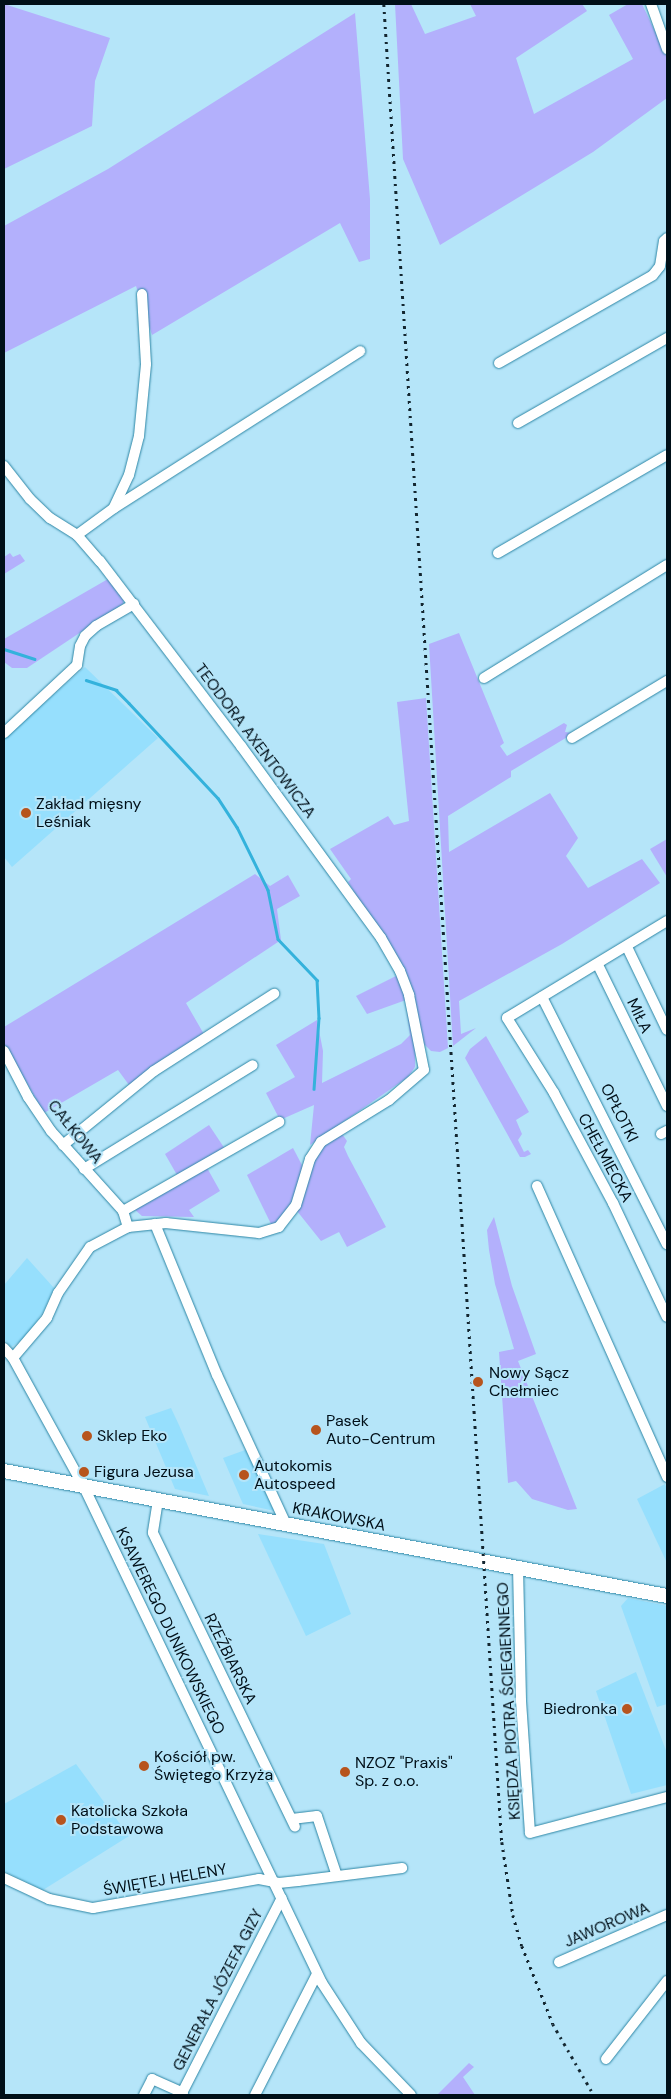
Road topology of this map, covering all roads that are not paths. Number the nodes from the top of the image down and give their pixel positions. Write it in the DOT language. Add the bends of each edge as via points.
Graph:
graph roads {
  1 [pos="651,4"];
  2 [pos="667,49"];
  3 [pos="667,238"];
  4 [pos="142,294"];
  5 [pos="667,338"];
  6 [pos="360,350"];
  7 [pos="499,363"];
  8 [pos="518,423"];
  9 [pos="667,455"];
  10 [pos="4,466"];
  11 [pos="114,508"];
  12 [pos="77,536"];
  13 [pos="498,553"];
  14 [pos="667,565"];
  15 [pos="134,604"];
  16 [pos="484,678"];
  17 [pos="667,681"];
  18 [pos="4,733"];
  19 [pos="572,738"];
  20 [pos="667,921"];
  21 [pos="627,947"];
  22 [pos="598,965"];
  23 [pos="274,994"];
  24 [pos="542,996"];
  25 [pos="667,1030"];
  26 [pos="4,1051"];
  27 [pos="253,1065"];
  28 [pos="667,1106"];
  29 [pos="279,1122"];
  30 [pos="63,1145"];
  31 [pos="84,1168"];
  32 [pos="537,1186"];
  33 [pos="123,1211"];
  34 [pos="155,1224"];
  35 [pos="128,1227"];
  36 [pos="667,1244"];
  37 [pos="667,1318"];
  38 [pos="4,1348"];
  39 [pos="13,1358"];
  40 [pos="4,1471"];
  41 [pos="667,1477"];
  42 [pos="84,1487"];
  43 [pos="158,1500"];
  44 [pos="286,1524"];
  45 [pos="518,1568"];
  46 [pos="667,1596"];
  47 [pos="667,1798"];
  48 [pos="402,1868"];
  49 [pos="337,1876"];
  50 [pos="4,1878"];
  51 [pos="275,1881"];
  52 [pos="282,1898"];
  53 [pos="667,1916"];
  54 [pos="559,1962"];
  55 [pos="317,1974"];
  56 [pos="667,1981"];
  57 [pos="606,2059"];
  58 [pos="182,2094"];
  59 [pos="144,2095"];
  60 [pos="255,2095"];
  61 [pos="411,2095"];
  1 -- 2 [label="street"];
  3 -- 7 [label="street" via="660,266 654,275"];
  4 -- 11 [label="street" via="146,364 139,436"];
  5 -- 8 [label="street"];
  6 -- 11 [label="street"];
  9 -- 13 [label="street"];
  10 -- 12 [label="street, TEODORA AXENTOWICZA" via="30,499 50,518"];
  11 -- 12 [label="street"];
  12 -- 15 [label="street, TEODORA AXENTOWICZA"];
  14 -- 16 [label="street"];
  15 -- 18 [label="street" via="85,636 80,646 78,665"];
  15 -- 34 [label="street, TEODORA AXENTOWICZA" via="392,955 409,995 424,1070 389,1100 321,1142 310,1159 296,1205 279,1227 259,1233"];
  17 -- 19 [label="street"];
  20 -- 21 [label="street"];
  21 -- 22 [label="street"];
  21 -- 25 [label="street"];
  22 -- 24 [label="street"];
  22 -- 28 [label="street, MIŁA"];
  23 -- 30 [label="street" via="154,1071"];
  24 -- 36 [label="street, OPŁOTKI"];
  24 -- 37 [label="street, CHEŁMIECKA" via="507,1018 554,1092 613,1203"];
  26 -- 30 [label="street, CAŁKOWA" via="28,1097"];
  27 -- 31 [label="street"];
  29 -- 33 [label="street"];
  30 -- 31 [label="street, CAŁKOWA"];
  31 -- 33 [label="street, CAŁKOWA"];
  32 -- 41 [label="street"];
  33 -- 35 [label="street, CAŁKOWA"];
  34 -- 35 [label="street"];
  34 -- 44 [label="street" via="217,1376"];
  35 -- 39 [label="street" via="90,1247 58,1293 47,1318"];
  38 -- 39 [label="street, KSAWEREGO DUNIKOWSKIEGO"];
  39 -- 42 [label="street, KSAWEREGO DUNIKOWSKIEGO"];
  40 -- 42 [label="main road, KRAKOWSKA"];
  42 -- 43 [label="main road, KRAKOWSKA"];
  42 -- 51 [label="street, KSAWEREGO DUNIKOWSKIEGO"];
  43 -- 44 [label="main road, KRAKOWSKA"];
  43 -- 49 [label="street, RZEŹBIARSKA" via="153,1533 293,1823 317,1816"];
  44 -- 45 [label="main road, KRAKOWSKA"];
  45 -- 46 [label="main road, KRAKOWSKA"];
  45 -- 47 [label="street, KSIĘDZA PIOTRA ŚCIEGIENNEGO" via="521,1701 530,1833"];
  48 -- 49 [label="street, ŚWIĘTEJ HELENY"];
  49 -- 51 [label="street, ŚWIĘTEJ HELENY"];
  50 -- 51 [label="street, ŚWIĘTEJ HELENY" via="56,1901 93,1908 260,1879"];
  51 -- 52 [label="street, KSAWEREGO DUNIKOWSKIEGO"];
  52 -- 55 [label="street, KSAWEREGO DUNIKOWSKIEGO"];
  52 -- 58 [label="street, GENERAŁA JÓZEFA GIZY"];
  53 -- 54 [label="street, JAWOROWA"];
  55 -- 60 [label="street"];
  55 -- 61 [label="street, KSAWEREGO DUNIKOWSKIEGO" via="361,2043"];
  56 -- 57 [label="street"];
  58 -- 59 [label="street" via="152,2079"];
}
